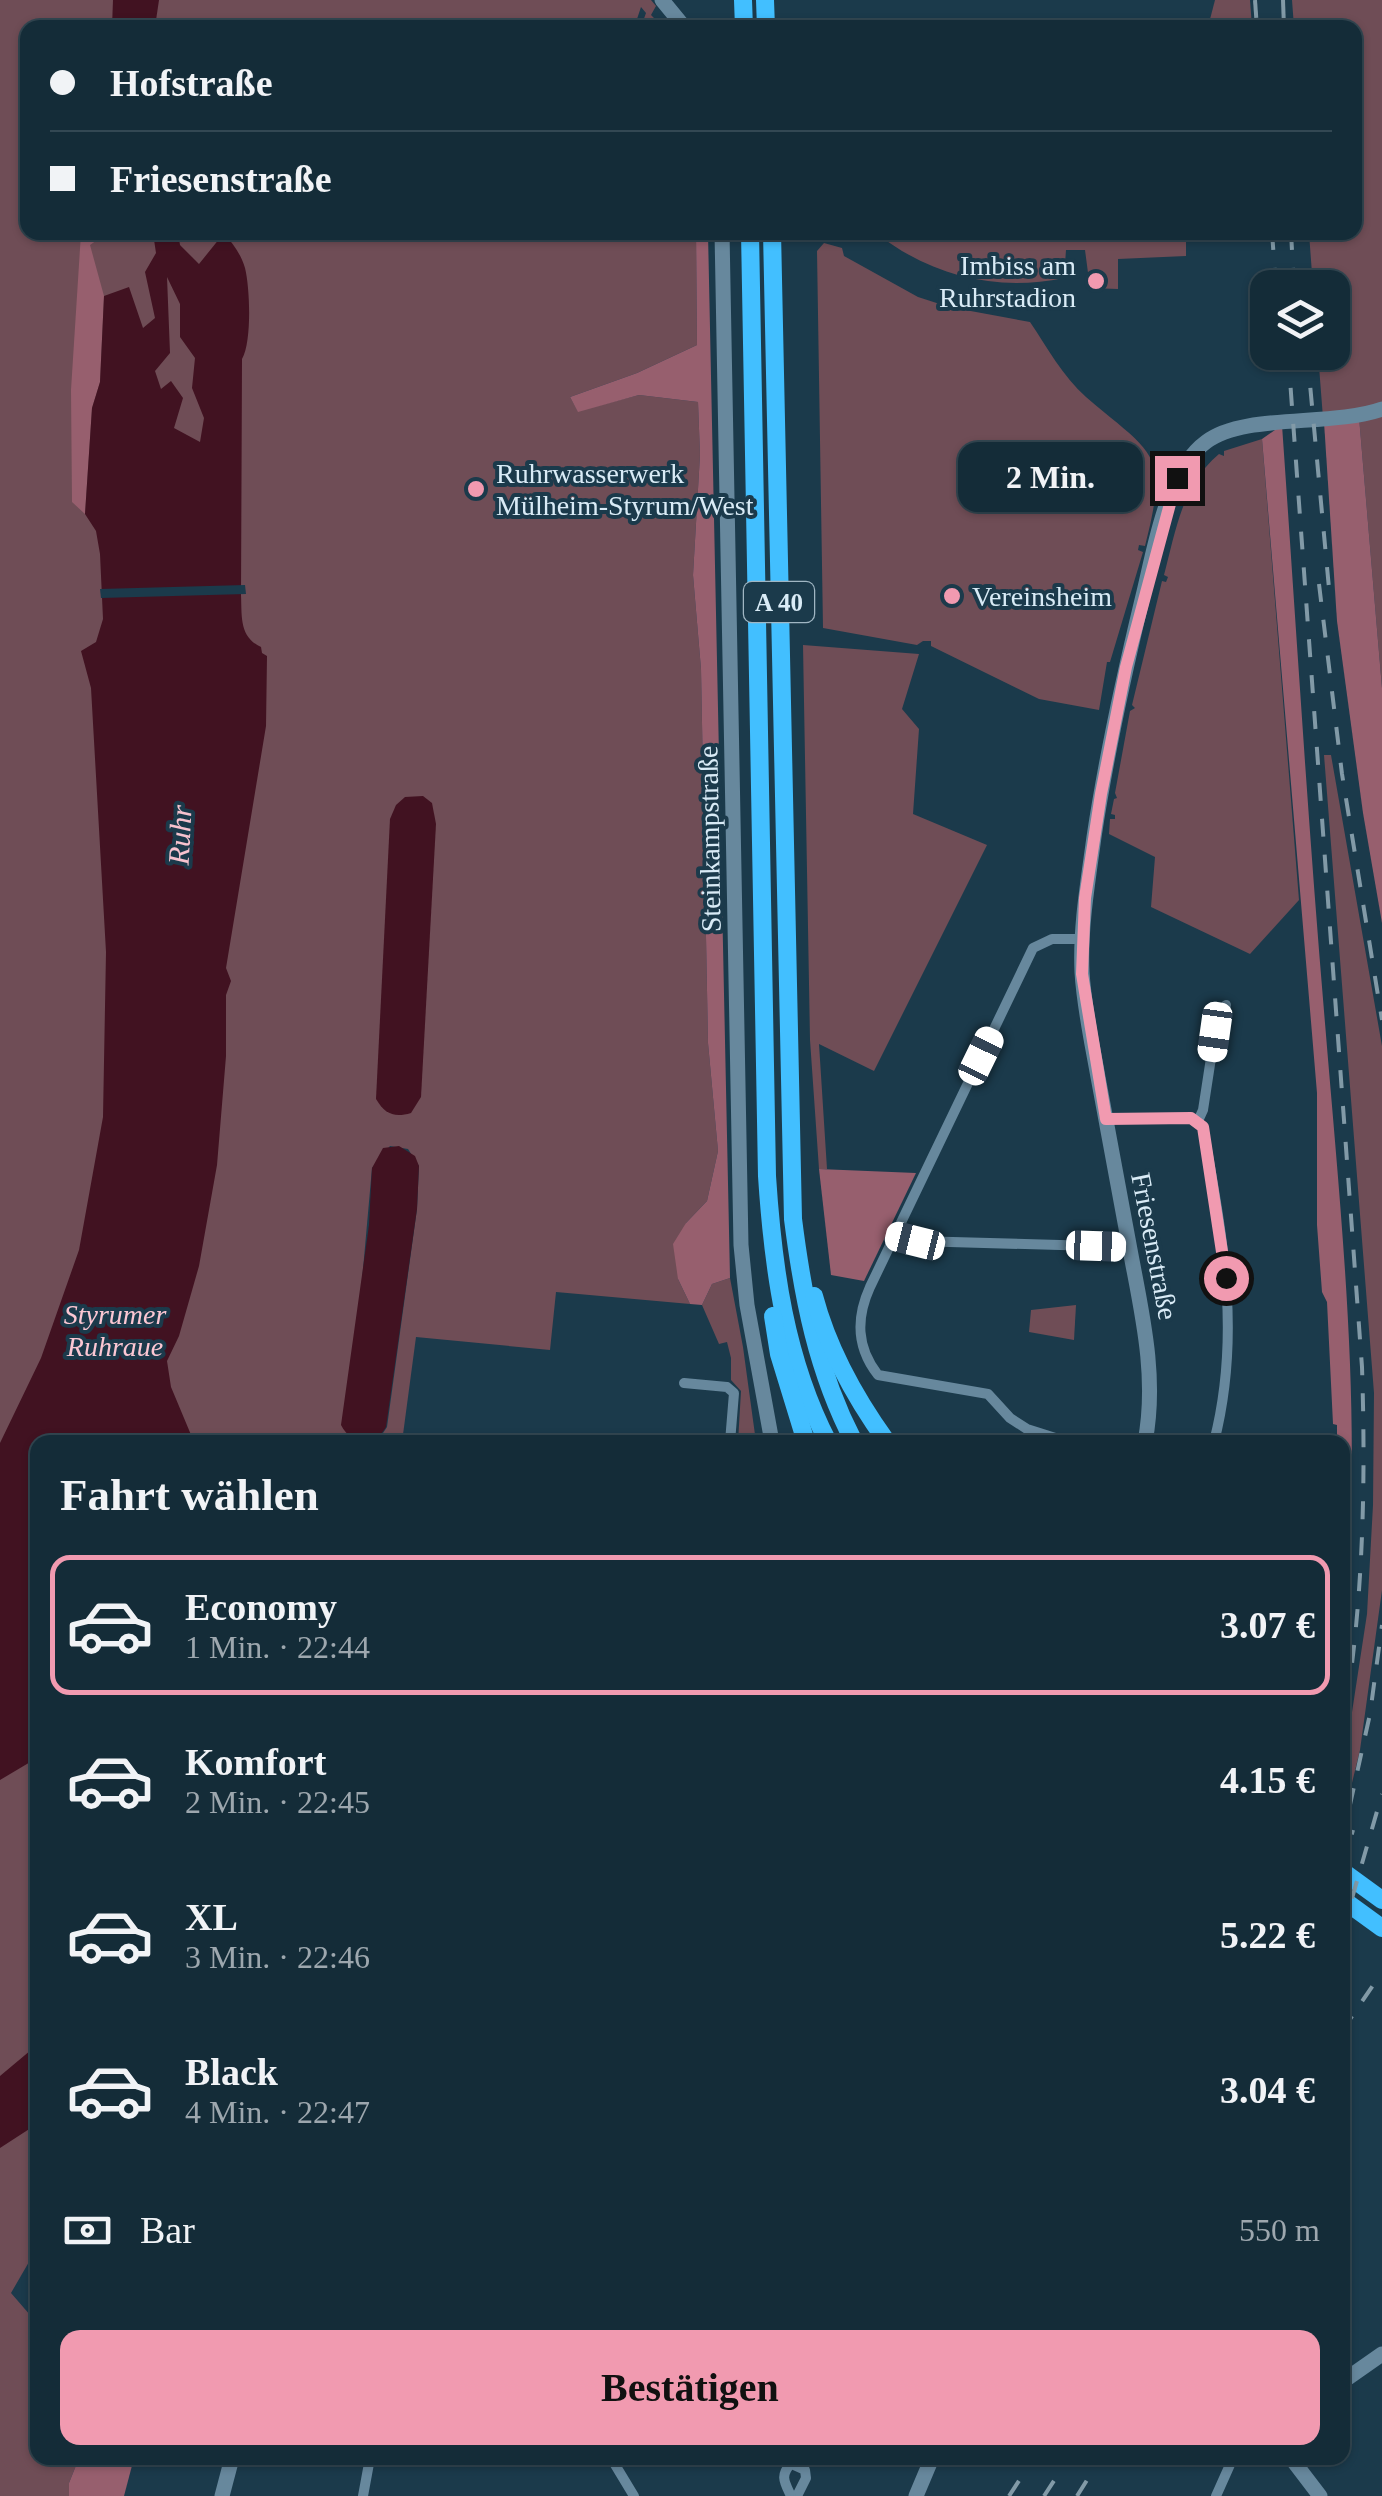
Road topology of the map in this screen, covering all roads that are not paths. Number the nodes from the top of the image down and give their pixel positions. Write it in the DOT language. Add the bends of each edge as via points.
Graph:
graph roads {
  1 [pos="722,240"];
  2 [pos="750,240"];
  3 [pos="772,240"];
  4 [pos="1382,409"];
  5 [pos="1082,939"];
  6 [pos="1226,1006"];
  7 [pos="1106,1119"];
  8 [pos="1198,1121"];
  9 [pos="792,1219"];
  10 [pos="894,1236"];
  11 [pos="1130,1248"];
  12 [pos="772,1255"];
  13 [pos="684,1383"];
  14 [pos="731,1435"];
  15 [pos="771,1435"];
  16 [pos="804,1435"];
  17 [pos="825,1435"];
  18 [pos="850,1435"];
  19 [pos="883,1435"];
  20 [pos="1045,1435"];
  21 [pos="1146,1435"];
  22 [pos="1216,1435"];
  23 [pos="1350,1877"];
  24 [pos="1382,1900"];
  25 [pos="1350,1905"];
  26 [pos="1382,1928"];
  27 [pos="1382,2354"];
  28 [pos="1350,2376"];
  29 [pos="230,2465"];
  30 [pos="369,2465"];
  31 [pos="615,2465"];
  32 [pos="790,2465"];
  33 [pos="796,2465"];
  34 [pos="929,2465"];
  35 [pos="1230,2465"];
  36 [pos="1297,2465"];
  37 [pos="222,2496"];
  38 [pos="363,2496"];
  39 [pos="634,2496"];
  40 [pos="794,2496"];
  41 [pos="916,2496"];
  42 [pos="1216,2496"];
  43 [pos="1320,2496"];
  1 -- 15 [label="street, Steinkampstraße" via="742,1245"];
  2 -- 12 [label="highway, A 40"];
  3 -- 9 [label="highway, A 40"];
  4 -- 5 [label="street, Friesenstraße" via="1222,432 1187,459 1158,540 1118,706"];
  5 -- 7 [label="street, Friesenstraße"];
  5 -- 10 [label="street" via="1052,939 1033,948"];
  6 -- 8 [label="street"];
  7 -- 8 [label="street"];
  7 -- 11 [label="street, Friesenstraße"];
  8 -- 22 [label="street" via="1230,1317 1228,1378"];
  9 -- 18 [label="highway, A 40" via="816,1354"];
  9 -- 19 [label="highway" via="819,1316 853,1390"];
  10 -- 11 [label="street"];
  10 -- 20 [label="street" via="860,1309 868,1362 878,1375 988,1394 1010,1418"];
  11 -- 21 [label="street, Friesenstraße" via="1148,1339"];
  12 -- 16 [label="highway" via="779,1354"];
  12 -- 17 [label="highway, A 40" via="794,1359"];
  13 -- 14 [label="street" via="727,1386 734,1393"];
  23 -- 24 [label="highway"];
  25 -- 26 [label="highway"];
  27 -- 28 [label="street"];
  29 -- 37 [label="street"];
  30 -- 38 [label="street"];
  31 -- 39 [label="street"];
  32 -- 40 [label="street" via="782,2480"];
  33 -- 40 [label="street" via="806,2478"];
  34 -- 41 [label="street"];
  35 -- 42 [label="street"];
  36 -- 43 [label="street"];
}
